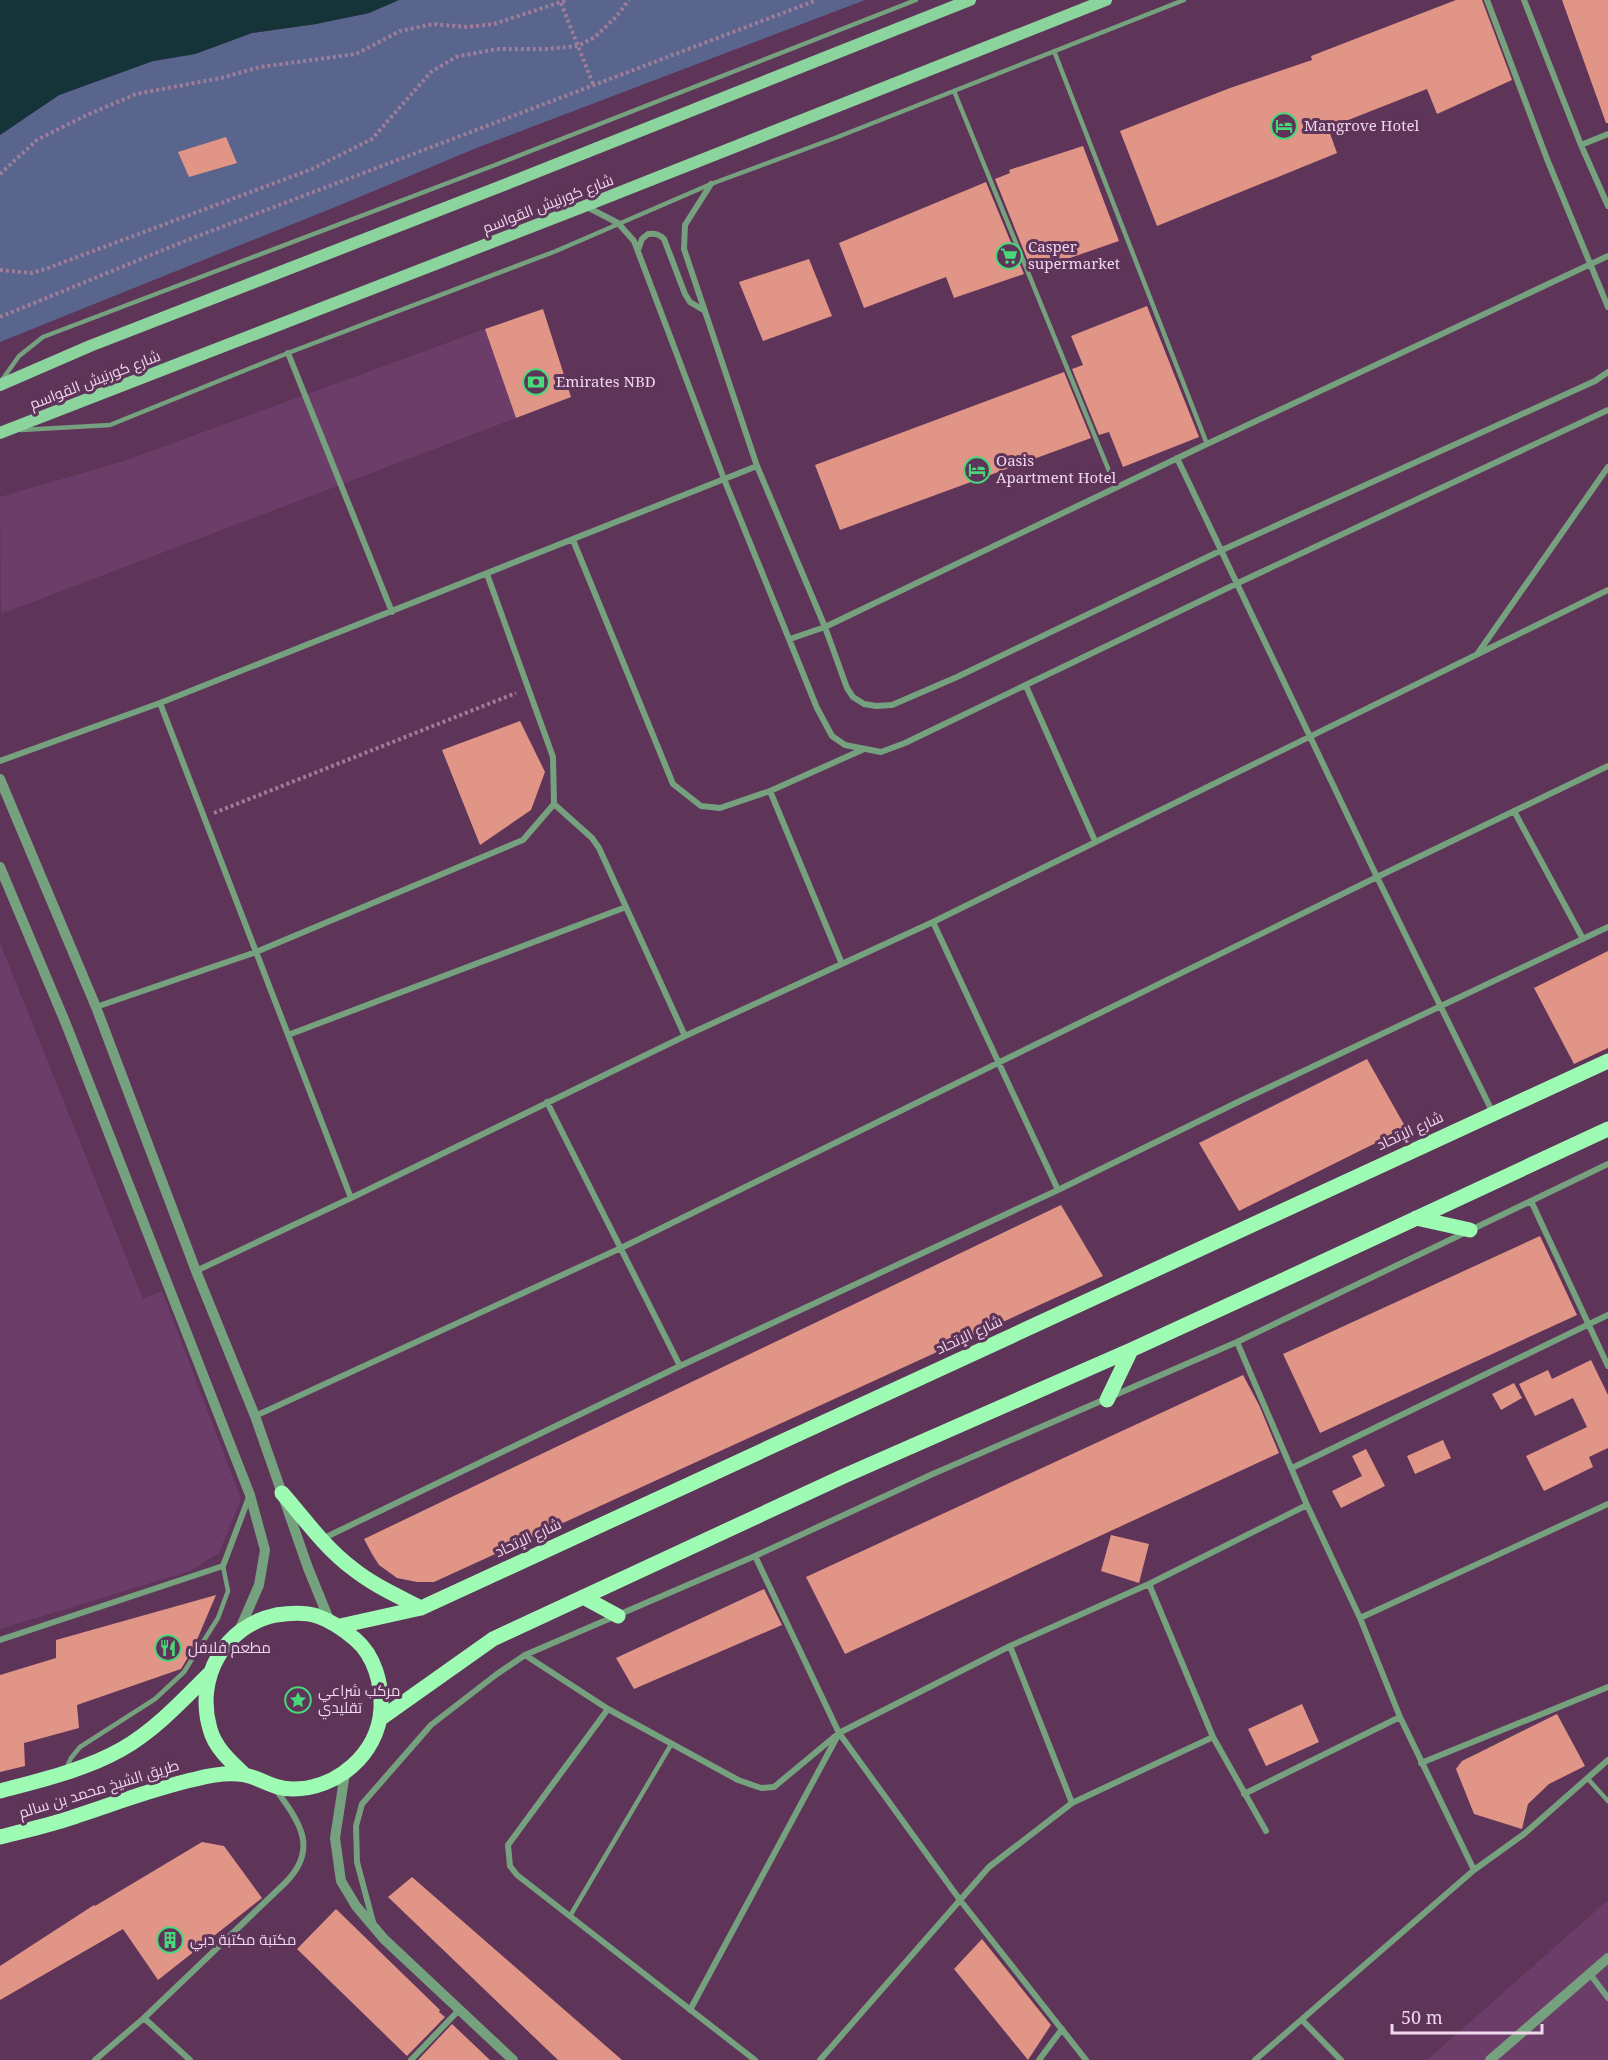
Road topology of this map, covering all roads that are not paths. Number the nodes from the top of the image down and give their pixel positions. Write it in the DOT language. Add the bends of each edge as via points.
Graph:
graph roads {
  1 [pos="916,0"];
  2 [pos="970,0"];
  3 [pos="1106,0"];
  4 [pos="1184,0"];
  5 [pos="1487,0"];
  6 [pos="1524,0"];
  7 [pos="1054,51"];
  8 [pos="954,91"];
  9 [pos="1608,134"];
  10 [pos="1581,146"];
  11 [pos="711,184"];
  12 [pos="585,206"];
  13 [pos="1608,206"];
  14 [pos="618,223"];
  15 [pos="638,250"];
  16 [pos="1608,256"];
  17 [pos="1590,264"];
  18 [pos="1608,307"];
  19 [pos="705,311"];
  20 [pos="288,353"];
  21 [pos="1608,372"];
  22 [pos="0,384"];
  23 [pos="1608,410"];
  24 [pos="3,432"];
  25 [pos="1207,444"];
  26 [pos="1177,458"];
  27 [pos="757,466"];
  28 [pos="1608,467"];
  29 [pos="724,479"];
  30 [pos="1116,488"];
  31 [pos="573,540"];
  32 [pos="1220,550"];
  33 [pos="487,574"];
  34 [pos="1238,583"];
  35 [pos="1608,590"];
  36 [pos="392,612"];
  37 [pos="825,627"];
  38 [pos="790,639"];
  39 [pos="1478,653"];
  40 [pos="1026,686"];
  41 [pos="160,703"];
  42 [pos="1310,735"];
  43 [pos="862,750"];
  44 [pos="0,760"];
  45 [pos="1608,766"];
  46 [pos="0,779"];
  47 [pos="770,791"];
  48 [pos="554,804"];
  49 [pos="1514,811"];
  50 [pos="1095,842"];
  51 [pos="0,867"];
  52 [pos="1377,877"];
  53 [pos="626,907"];
  54 [pos="933,922"];
  55 [pos="1608,927"];
  56 [pos="1583,939"];
  57 [pos="256,952"];
  58 [pos="842,964"];
  59 [pos="1440,1006"];
  60 [pos="96,1007"];
  61 [pos="288,1035"];
  62 [pos="685,1036"];
  63 [pos="1608,1061"];
  64 [pos="998,1064"];
  65 [pos="547,1102"];
  66 [pos="1493,1113"];
  67 [pos="1608,1128"];
  68 [pos="1608,1164"];
  69 [pos="1058,1190"];
  70 [pos="351,1198"];
  71 [pos="1531,1201"];
  72 [pos="1416,1218"];
  73 [pos="1470,1230"];
  74 [pos="621,1248"];
  75 [pos="196,1271"];
  76 [pos="1608,1315"];
  77 [pos="1588,1325"];
  78 [pos="1237,1342"];
  79 [pos="1131,1350"];
  80 [pos="680,1366"];
  81 [pos="1608,1366"];
  82 [pos="1107,1400"];
  83 [pos="255,1416"];
  84 [pos="1292,1468"];
  85 [pos="282,1493"];
  86 [pos="250,1496"];
  87 [pos="1608,1504"];
  88 [pos="1307,1505"];
  89 [pos="322,1539"];
  90 [pos="755,1556"];
  91 [pos="223,1566"];
  92 [pos="1149,1584"];
  93 [pos="583,1597"];
  94 [pos="421,1608"];
  95 [pos="618,1616"];
  96 [pos="1360,1618"];
  97 [pos="335,1624"];
  98 [pos="239,1631"];
  99 [pos="0,1640"];
  100 [pos="1010,1646"];
  101 [pos="525,1655"];
  102 [pos="209,1674"];
  103 [pos="1608,1687"];
  104 [pos="608,1709"];
  105 [pos="1400,1717"];
  106 [pos="380,1719"];
  107 [pos="839,1733"];
  108 [pos="1213,1737"];
  109 [pos="672,1743"];
  110 [pos="1608,1760"];
  111 [pos="1421,1763"];
  112 [pos="345,1773"];
  113 [pos="64,1774"];
  114 [pos="245,1775"];
  115 [pos="1588,1779"];
  116 [pos="275,1788"];
  117 [pos="0,1791"];
  118 [pos="1245,1794"];
  119 [pos="1608,1801"];
  120 [pos="1072,1803"];
  121 [pos="1266,1831"];
  122 [pos="0,1837"];
  123 [pos="1474,1870"];
  124 [pos="960,1900"];
  125 [pos="570,1917"];
  126 [pos="375,1929"];
  127 [pos="1608,1958"];
  128 [pos="1590,1974"];
  129 [pos="1608,1998"];
  130 [pos="459,2010"];
  131 [pos="690,2010"];
  132 [pos="144,2018"];
  133 [pos="1303,2020"];
  134 [pos="1062,2029"];
  135 [pos="95,2060"];
  136 [pos="190,2060"];
  137 [pos="411,2060"];
  138 [pos="513,2060"];
  139 [pos="755,2060"];
  140 [pos="820,2060"];
  141 [pos="1039,2060"];
  142 [pos="1086,2060"];
  143 [pos="1256,2060"];
  144 [pos="1341,2060"];
  145 [pos="1490,2060"];
  1 -- 22 [label="lane, شارع كورنيش القواسم" via="43,338 19,356"];
  2 -- 22 [label="main road, شارع كورنيش القواسم"];
  3 -- 12 [label="main road, شارع كورنيش القواسم"];
  4 -- 7 [label="lane"];
  5 -- 17 [label="street"];
  6 -- 10 [label="street"];
  7 -- 8 [label="lane"];
  7 -- 25 [label="lane"];
  8 -- 11 [label="lane"];
  8 -- 30 [label="lane"];
  9 -- 10 [label="street"];
  10 -- 13 [label="street"];
  11 -- 14 [label="lane"];
  11 -- 19 [label="street" via="685,225 684,249"];
  12 -- 14 [label="street"];
  12 -- 24 [label="main road, شارع كورنيش القواسم"];
  14 -- 15 [label="street"];
  14 -- 20 [label="lane"];
  15 -- 19 [label="street" via="648,234 661,236 685,294"];
  15 -- 29 [label="street"];
  16 -- 17 [label="street"];
  17 -- 18 [label="street"];
  17 -- 25 [label="street"];
  19 -- 27 [label="street"];
  20 -- 24 [label="lane" via="111,425"];
  20 -- 36 [label="street"];
  21 -- 32 [label="street"];
  23 -- 34 [label="street"];
  25 -- 26 [label="street"];
  26 -- 30 [label="street"];
  26 -- 32 [label="street"];
  27 -- 29 [label="street"];
  27 -- 37 [label="street"];
  28 -- 39 [label="street"];
  29 -- 31 [label="street"];
  29 -- 38 [label="street"];
  30 -- 37 [label="street"];
  31 -- 33 [label="street"];
  31 -- 47 [label="street" via="673,784 701,806 720,808"];
  32 -- 34 [label="street"];
  32 -- 37 [label="street" via="892,705 864,704 854,697 847,688"];
  33 -- 36 [label="street"];
  33 -- 48 [label="street" via="553,757"];
  34 -- 40 [label="street"];
  34 -- 42 [label="street"];
  35 -- 39 [label="street"];
  36 -- 41 [label="street"];
  37 -- 38 [label="street"];
  38 -- 43 [label="street" via="832,736"];
  39 -- 42 [label="street"];
  40 -- 43 [label="street" via="882,752"];
  40 -- 50 [label="street"];
  41 -- 44 [label="street"];
  41 -- 57 [label="street"];
  42 -- 50 [label="street"];
  42 -- 52 [label="street"];
  43 -- 47 [label="street"];
  45 -- 49 [label="street"];
  46 -- 60 [label="street"];
  47 -- 58 [label="street"];
  48 -- 53 [label="street" via="599,848"];
  48 -- 57 [label="street" via="522,840"];
  49 -- 52 [label="street"];
  49 -- 56 [label="street"];
  50 -- 54 [label="street"];
  51 -- 86 [label="street" via="66,1024"];
  52 -- 59 [label="street"];
  52 -- 64 [label="street"];
  53 -- 61 [label="street"];
  53 -- 62 [label="street"];
  54 -- 58 [label="street"];
  54 -- 64 [label="street"];
  55 -- 56 [label="street"];
  56 -- 59 [label="street"];
  57 -- 60 [label="street"];
  57 -- 61 [label="street"];
  58 -- 62 [label="street"];
  59 -- 66 [label="street"];
  59 -- 69 [label="street"];
  60 -- 75 [label="street"];
  61 -- 70 [label="street"];
  62 -- 65 [label="street"];
  63 -- 66 [label="main road, شارع الإتحاد"];
  64 -- 69 [label="street"];
  64 -- 74 [label="street"];
  65 -- 70 [label="street"];
  65 -- 74 [label="street"];
  66 -- 94 [label="main road, شارع الإتحاد"];
  67 -- 72 [label="main road"];
  68 -- 71 [label="street"];
  69 -- 80 [label="street"];
  70 -- 75 [label="street"];
  71 -- 73 [label="street"];
  71 -- 77 [label="street"];
  72 -- 73 [label="main road"];
  72 -- 79 [label="main road"];
  73 -- 78 [label="street"];
  74 -- 80 [label="street"];
  74 -- 83 [label="street"];
  75 -- 83 [label="street"];
  76 -- 77 [label="street"];
  77 -- 81 [label="street"];
  77 -- 84 [label="street"];
  78 -- 82 [label="street"];
  78 -- 84 [label="street"];
  79 -- 82 [label="main road"];
  79 -- 93 [label="main road" via="844,1476"];
  80 -- 89 [label="street"];
  82 -- 90 [label="street"];
  83 -- 85 [label="street"];
  84 -- 88 [label="street"];
  85 -- 89 [label="main road"];
  85 -- 97 [label="street" via="308,1568"];
  86 -- 91 [label="street"];
  86 -- 98 [label="street" via="265,1550 259,1585"];
  87 -- 96 [label="street"];
  88 -- 92 [label="street"];
  88 -- 96 [label="street"];
  89 -- 94 [label="main road" via="352,1568"];
  90 -- 95 [label="street"];
  90 -- 107 [label="street"];
  91 -- 99 [label="street"];
  91 -- 113 [label="lane" via="228,1591 218,1618 184,1672 155,1699 80,1747"];
  92 -- 100 [label="street"];
  92 -- 108 [label="street"];
  93 -- 95 [label="main road"];
  93 -- 106 [label="main road" via="493,1639"];
  94 -- 97 [label="main road, شارع الإتحاد"];
  95 -- 101 [label="street"];
  96 -- 105 [label="street"];
  97 -- 98 [label="main road" via="315,1616 289,1613 263,1618"];
  97 -- 106 [label="main road" via="361,1644 375,1666 382,1692"];
  98 -- 102 [label="main road" via="221,1650"];
  100 -- 107 [label="street"];
  100 -- 120 [label="street"];
  101 -- 104 [label="street"];
  101 -- 126 [label="street" via="431,1725 362,1804 356,1826 357,1862"];
  102 -- 113 [label="main road, طريق الشيخ محمد بن سالم" via="167,1715 122,1749"];
  102 -- 114 [label="main road" via="205,1702 210,1731 224,1756"];
  103 -- 111 [label="street"];
  104 -- 109 [label="street"];
  104 -- 125 [label="street" via="508,1845 510,1866 517,1875"];
  105 -- 111 [label="street"];
  105 -- 118 [label="street"];
  106 -- 112 [label="main road" via="373,1740"];
  107 -- 109 [label="street" via="774,1787 761,1788 738,1780"];
  107 -- 124 [label="street"];
  107 -- 131 [label="street"];
  108 -- 118 [label="street"];
  108 -- 120 [label="street"];
  109 -- 125 [label="lane"];
  110 -- 115 [label="street"];
  111 -- 123 [label="street"];
  112 -- 116 [label="main road" via="320,1785"];
  112 -- 126 [label="street" via="335,1838 340,1881"];
  113 -- 117 [label="main road, طريق الشيخ محمد بن سالم"];
  114 -- 116 [label="main road"];
  114 -- 122 [label="main road, طريق الشيخ محمد بن سالم" via="211,1775 165,1785 60,1822"];
  115 -- 119 [label="lane"];
  115 -- 123 [label="street" via="1524,1834"];
  116 -- 132 [label="street" via="304,1836 298,1867"];
  118 -- 121 [label="street"];
  120 -- 124 [label="street" via="989,1867"];
  123 -- 133 [label="street"];
  124 -- 134 [label="street"];
  124 -- 140 [label="street"];
  125 -- 131 [label="street"];
  126 -- 130 [label="street"];
  127 -- 128 [label="street"];
  128 -- 129 [label="street"];
  128 -- 145 [label="street"];
  130 -- 137 [label="street"];
  130 -- 138 [label="street"];
  131 -- 139 [label="street"];
  132 -- 135 [label="street"];
  132 -- 136 [label="street"];
  133 -- 143 [label="street"];
  133 -- 144 [label="street"];
  134 -- 141 [label="street"];
  134 -- 142 [label="street"];
}
